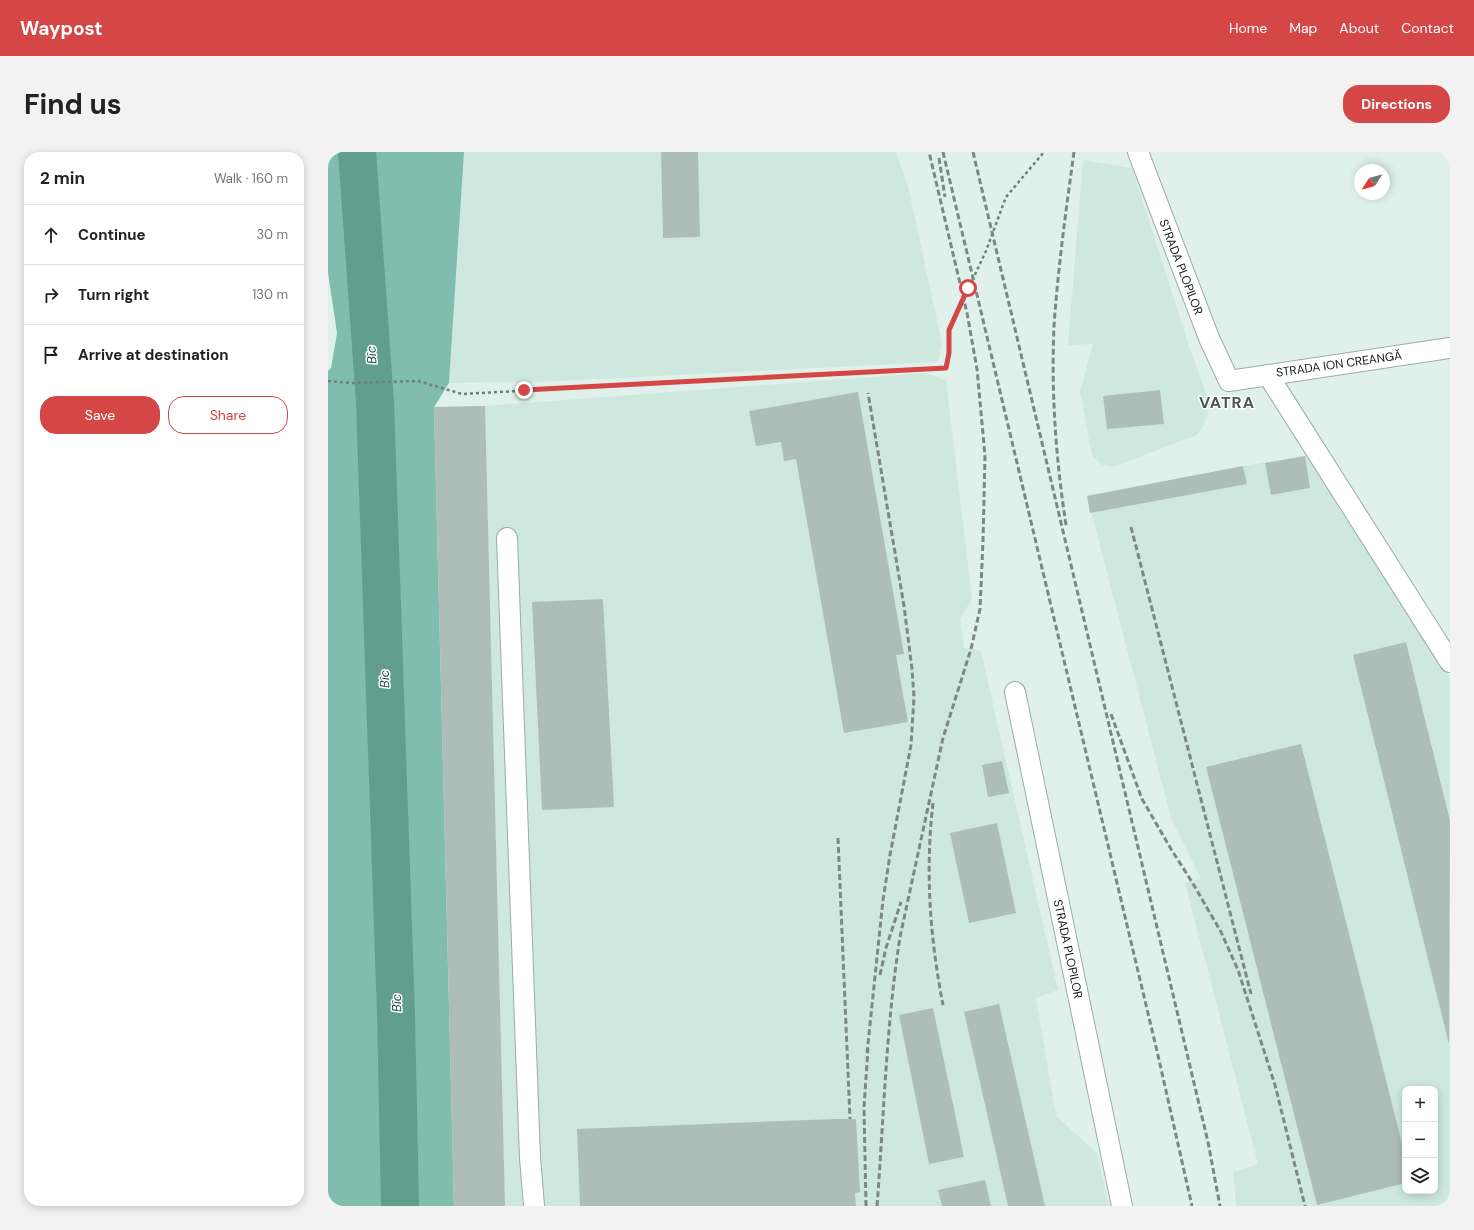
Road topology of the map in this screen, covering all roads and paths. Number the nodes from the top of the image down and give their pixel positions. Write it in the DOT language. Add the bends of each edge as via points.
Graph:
graph roads {
  1 [pos="1044,152"];
  2 [pos="1138,152"];
  3 [pos="1450,348"];
  4 [pos="1268,375"];
  5 [pos="1229,380"];
  6 [pos="328,381"];
  7 [pos="507,538"];
  8 [pos="1444,638"];
  9 [pos="1450,662"];
  10 [pos="1015,692"];
  11 [pos="534,1206"];
  12 [pos="1122,1206"];
  1 -- 6 [label="path" via="1006,197 986,251 949,330 946,368 462,394 418,381"];
  2 -- 5 [label="street, STRADA PLOPILOR" via="1209,338"];
  3 -- 4 [label="street, STRADA ION CREANGĂ"];
  4 -- 5 [label="street, STRADA ION CREANGĂ"];
  4 -- 8 [label="street"];
  7 -- 11 [label="street" via="530,1158"];
  8 -- 9 [label="street"];
  10 -- 12 [label="street, STRADA PLOPILOR"];
}
